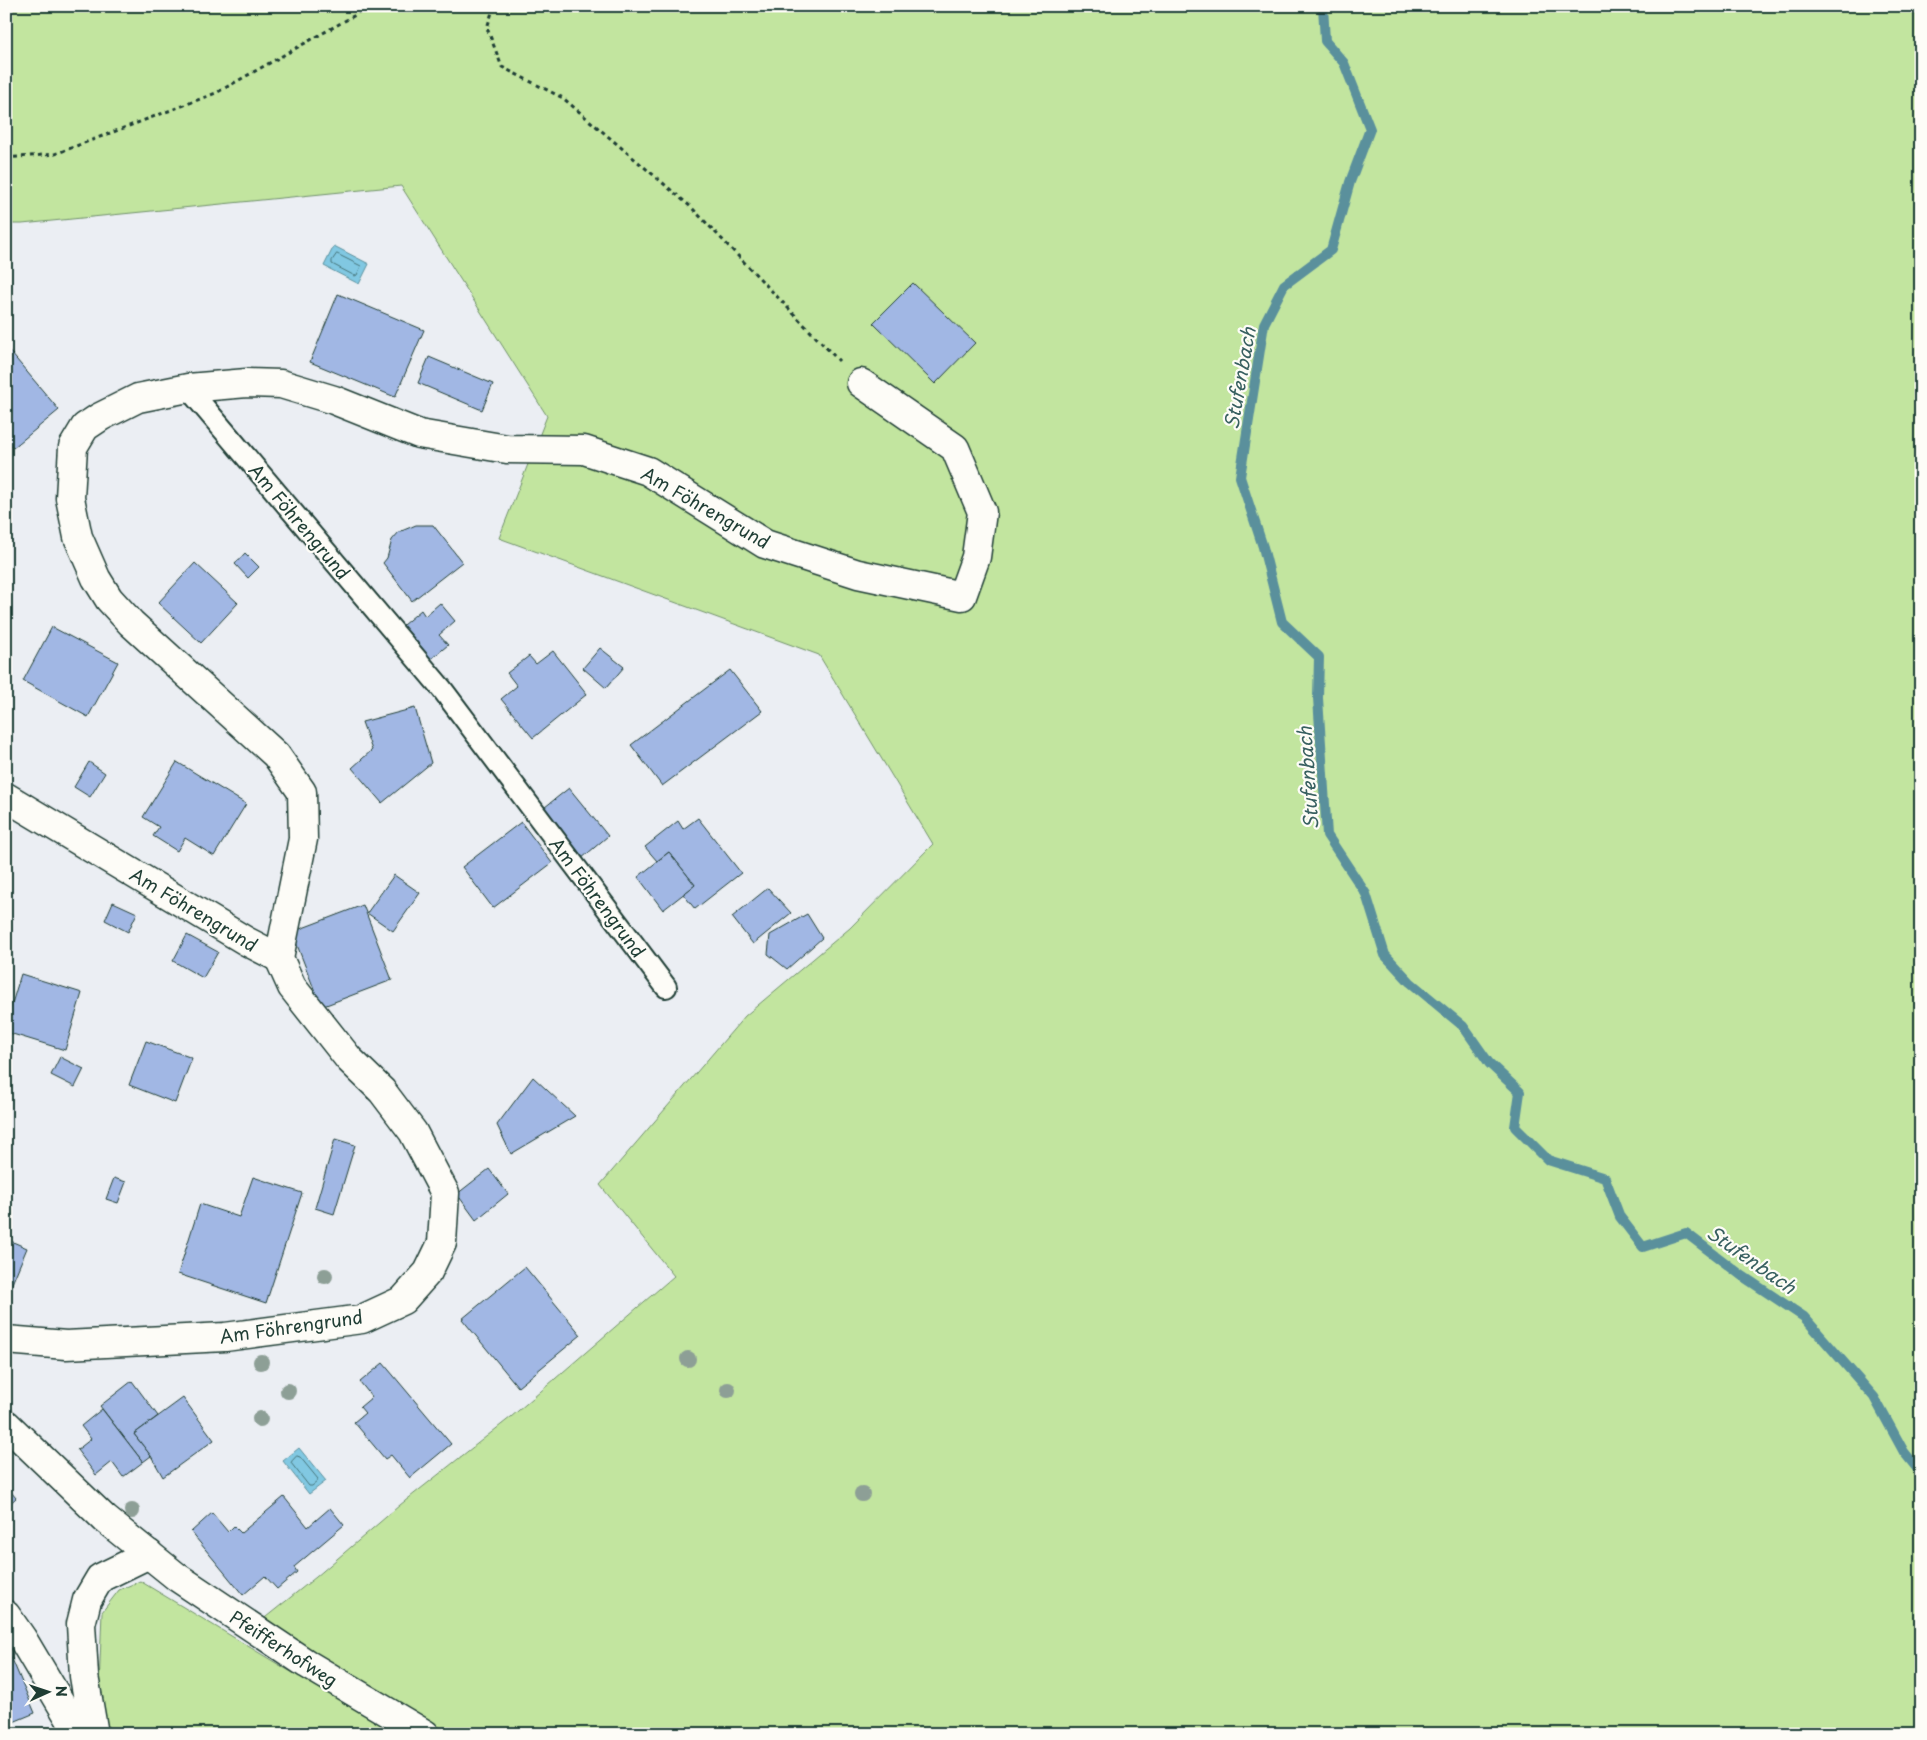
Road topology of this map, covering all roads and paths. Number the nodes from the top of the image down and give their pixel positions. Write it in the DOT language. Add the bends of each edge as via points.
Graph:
graph roads {
  1 [pos="362,6"];
  2 [pos="494,6"];
  3 [pos="6,158"];
  4 [pos="861,383"];
  5 [pos="188,388"];
  6 [pos="6,797"];
  7 [pos="279,958"];
  8 [pos="666,987"];
  9 [pos="6,1340"];
  10 [pos="6,1424"];
  11 [pos="149,1554"];
  12 [pos="6,1615"];
  13 [pos="79,1734"];
  14 [pos="94,1734"];
  15 [pos="424,1734"];
  1 -- 3 [label="path" via="357,14 216,92 55,154"];
  2 -- 4 [label="path" via="488,28 502,67 563,98 691,207"];
  4 -- 5 [label="street, Am Föhrengrund" via="955,448 982,512 976,556 962,596 858,574 765,544 648,471 584,450 506,449 419,434 334,400 281,384"];
  5 -- 7 [label="street, Am Föhrengrund" via="138,398 85,427 74,447 70,498 78,537 109,599 184,673 276,755 302,792 304,839"];
  5 -- 8 [label="lane, Am Föhrengrund" via="442,689"];
  6 -- 7 [label="street, Am Föhrengrund"];
  7 -- 9 [label="street, Am Föhrengrund" via="292,987 413,1132 445,1192 442,1243 428,1272 402,1300 362,1319 225,1337 66,1345"];
  10 -- 11 [label="street, Pfeifferhofweg" via="106,1519"];
  11 -- 14 [label="street" via="100,1578 87,1600 81,1624 84,1676"];
  11 -- 15 [label="street, Pfeifferhofweg" via="177,1578 307,1664"];
  12 -- 13 [label="street"];
}
